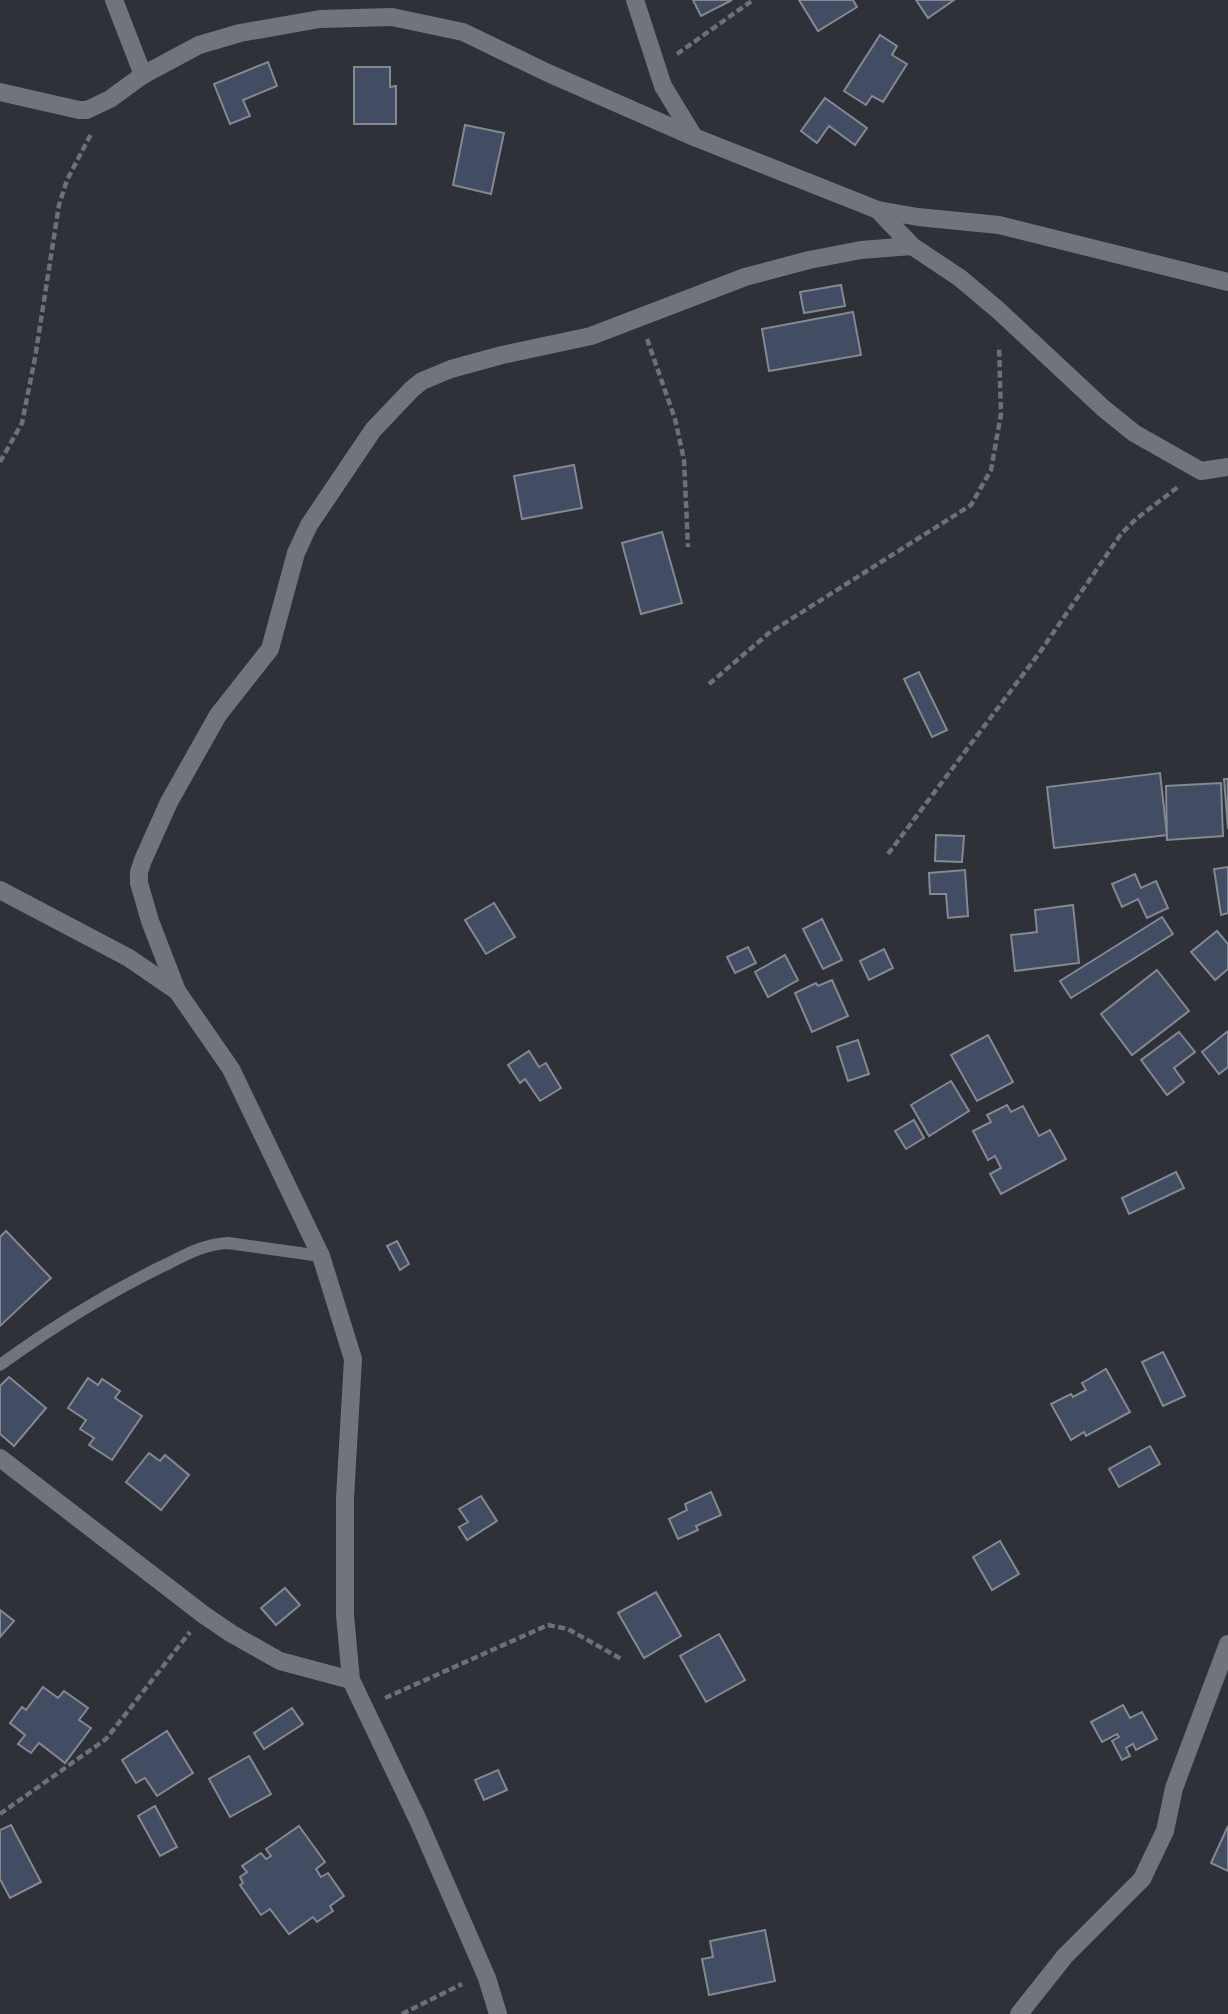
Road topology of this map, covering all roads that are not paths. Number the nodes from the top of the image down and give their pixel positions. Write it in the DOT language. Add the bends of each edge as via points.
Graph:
graph roads {
  1 [pos="114,0"];
  2 [pos="635,0"];
  3 [pos="143,75"];
  4 [pos="0,92"];
  5 [pos="694,137"];
  6 [pos="878,210"];
  7 [pos="912,246"];
  8 [pos="1228,282"];
  9 [pos="1228,467"];
  10 [pos="0,890"];
  11 [pos="177,991"];
  12 [pos="321,1256"];
  13 [pos="0,1365"];
  14 [pos="0,1458"];
  15 [pos="1228,1644"];
  16 [pos="351,1680"];
  17 [pos="498,2014"];
  18 [pos="1019,2014"];
  1 -- 3 [label="street"];
  2 -- 5 [label="street" via="656,69"];
  3 -- 4 [label="street" via="87,110"];
  3 -- 5 [label="street" via="199,45 240,33 320,19 392,17 463,32"];
  5 -- 6 [label="street"];
  6 -- 7 [label="street"];
  6 -- 8 [label="street" via="999,225"];
  7 -- 9 [label="street" via="998,310 1134,433 1201,471"];
  7 -- 11 [label="street" via="861,250 745,277 591,336 502,355 435,375 412,389 373,430 309,525 296,553 270,649 218,715 169,802 143,860 139,883"];
  10 -- 11 [label="street" via="129,958"];
  11 -- 12 [label="street" via="231,1069"];
  12 -- 13 [label="lane" via="214,1244 139,1278"];
  12 -- 16 [label="street" via="353,1359 345,1498 345,1615"];
  14 -- 16 [label="street" via="232,1634 281,1661"];
  15 -- 18 [label="street" via="1174,1788 1166,1831 1142,1879 1065,1956"];
  16 -- 17 [label="street" via="418,1820 487,1978"];
}
